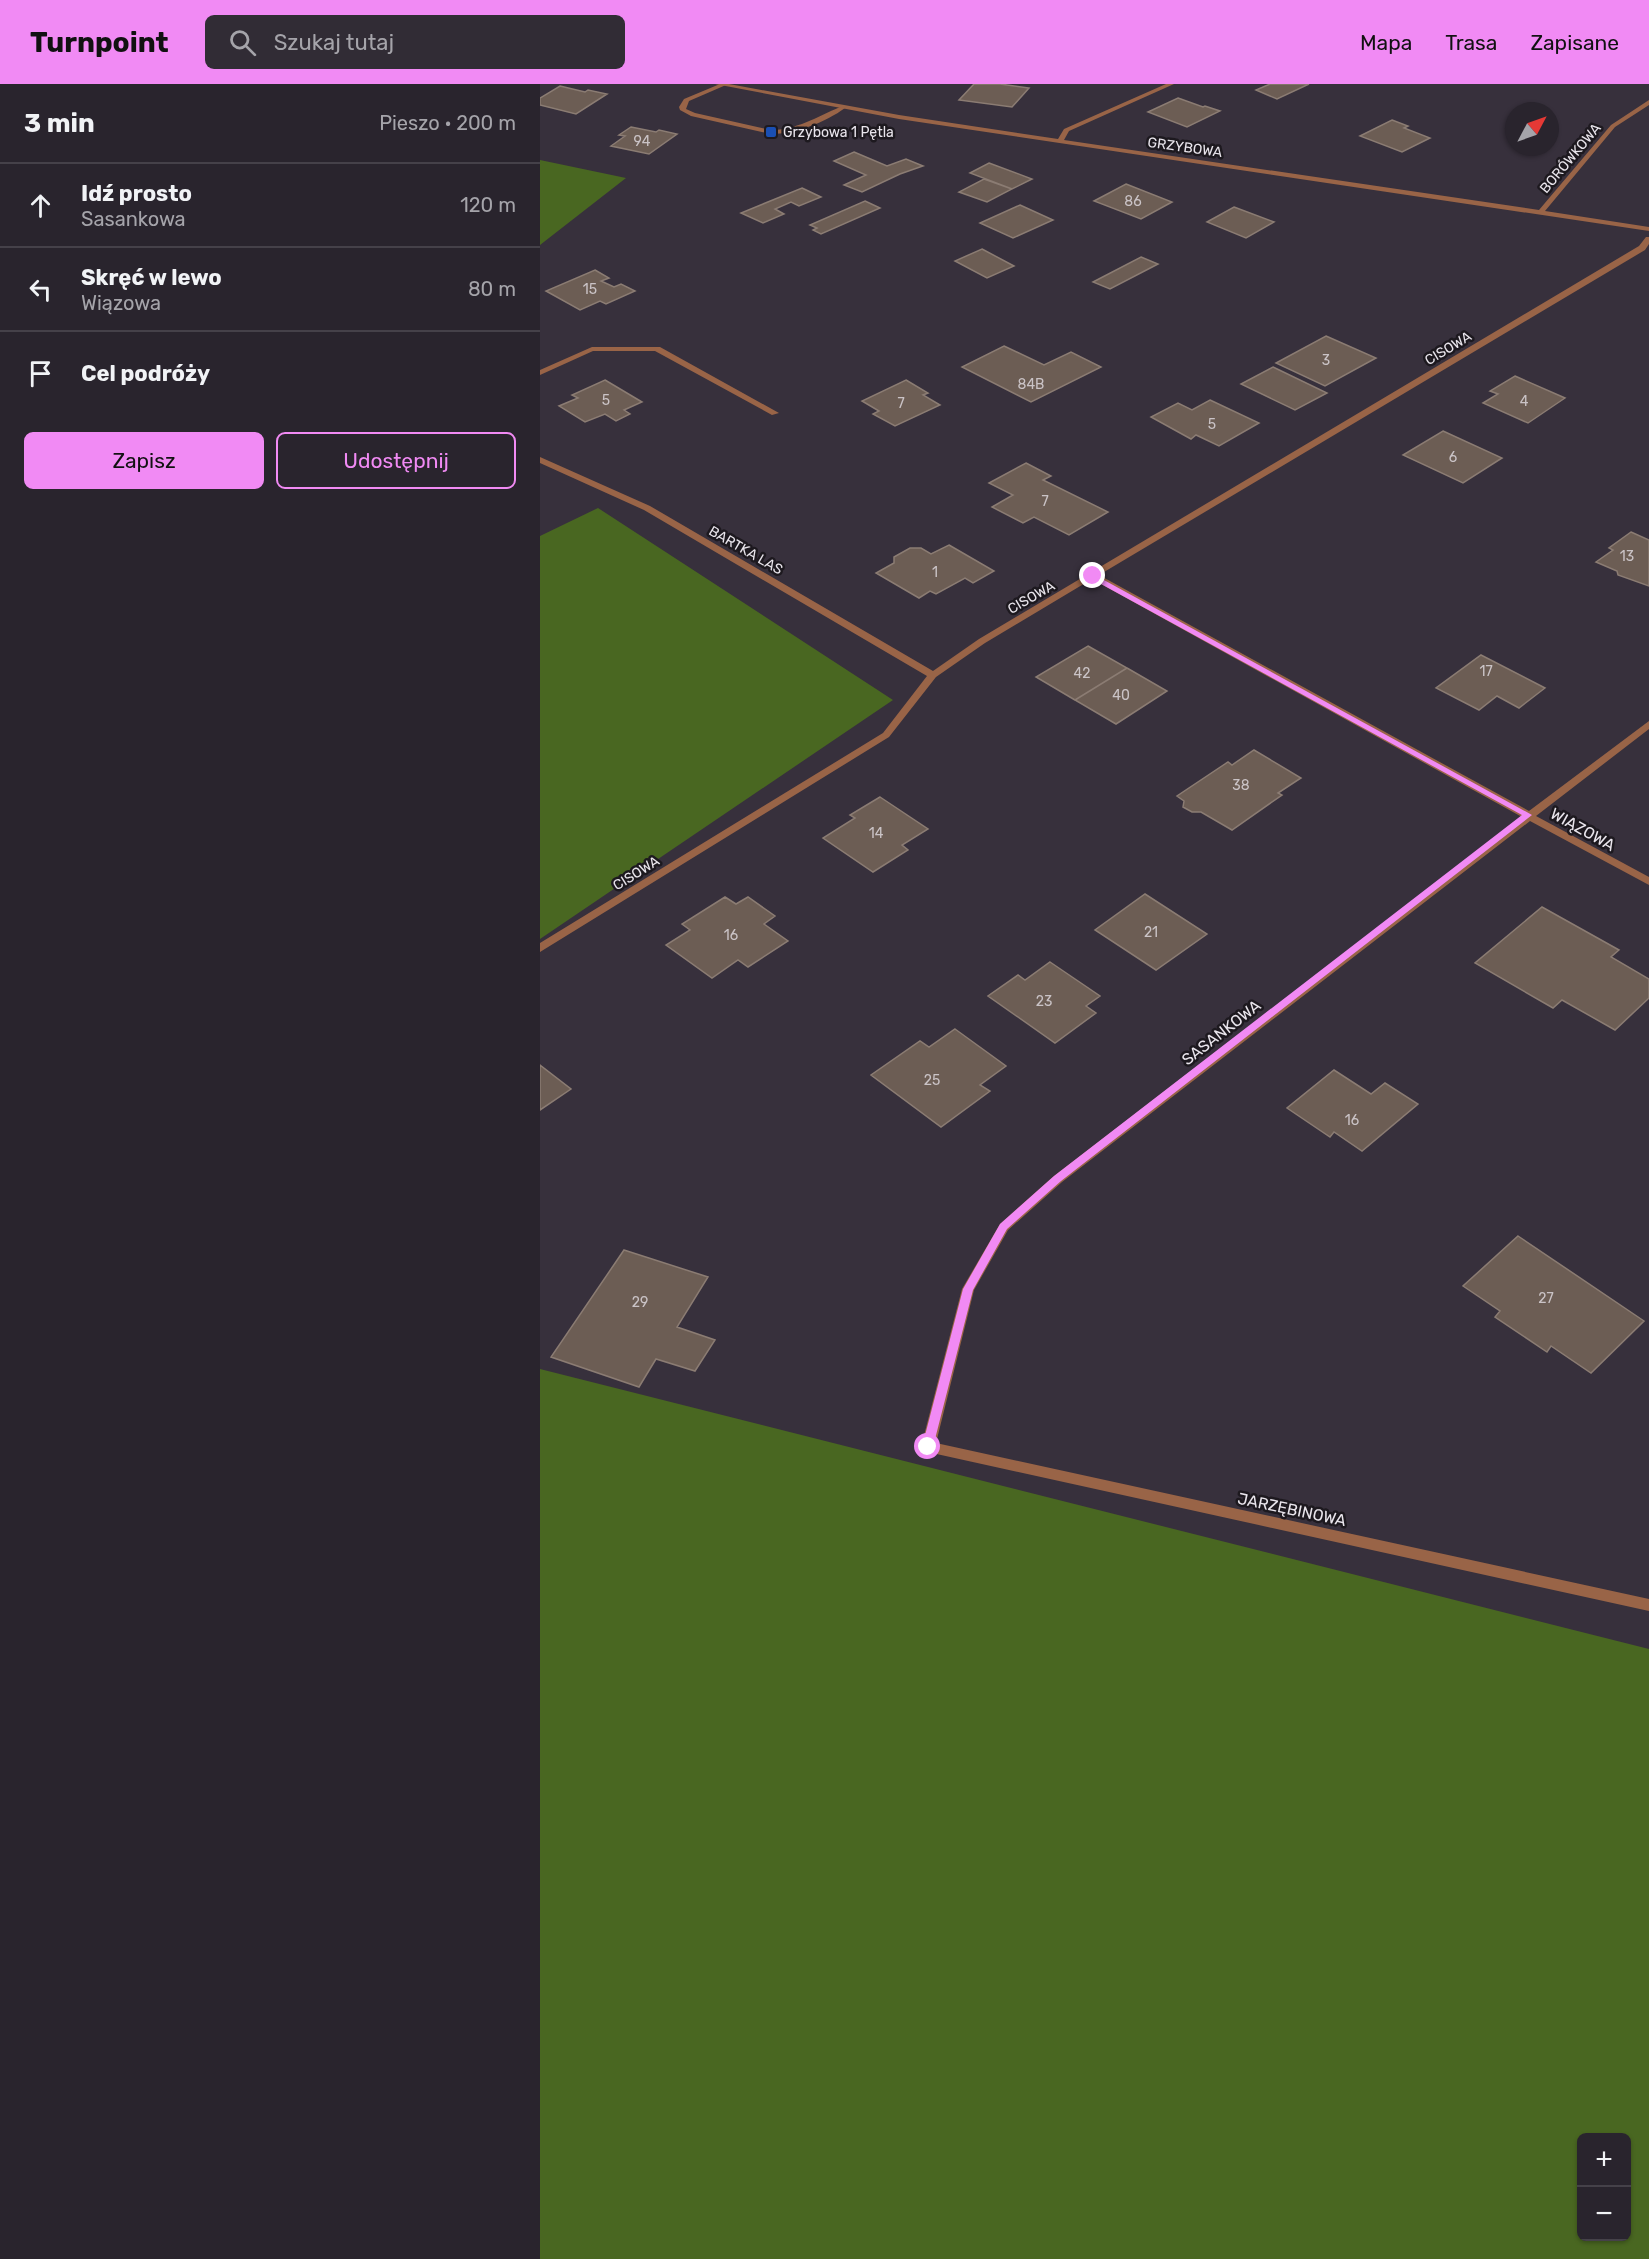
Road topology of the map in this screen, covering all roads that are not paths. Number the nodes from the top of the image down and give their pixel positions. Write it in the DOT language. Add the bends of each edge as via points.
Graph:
graph roads {
  1 [pos="722,84"];
  2 [pos="1171,84"];
  3 [pos="1649,102"];
  4 [pos="842,108"];
  5 [pos="1060,141"];
  6 [pos="1541,212"];
  7 [pos="1649,229"];
  8 [pos="1649,240"];
  9 [pos="540,373"];
  10 [pos="775,413"];
  11 [pos="540,460"];
  12 [pos="1093,576"];
  13 [pos="933,675"];
  14 [pos="1649,724"];
  15 [pos="1528,815"];
  16 [pos="1649,882"];
  17 [pos="540,948"];
  18 [pos="928,1447"];
  19 [pos="1649,1605"];
  1 -- 4 [label="street, GRZYBOWA"];
  1 -- 4 [label="street" via="686,100 683,110 771,132 794,130"];
  2 -- 5 [label="street" via="1066,130"];
  3 -- 6 [label="street, BORÓWKOWA" via="1613,126"];
  4 -- 5 [label="street, GRZYBOWA"];
  5 -- 6 [label="street, GRZYBOWA"];
  6 -- 7 [label="street, GRZYBOWA"];
  8 -- 12 [label="street, CISOWA" via="1642,248"];
  9 -- 10 [label="street" via="592,349 657,349"];
  11 -- 13 [label="street, BARTKA LAS" via="648,508"];
  12 -- 13 [label="street, CISOWA" via="982,641"];
  12 -- 15 [label="street, WIĄZOWA"];
  13 -- 17 [label="street, CISOWA" via="886,735"];
  14 -- 15 [label="street, SASANKOWA"];
  15 -- 16 [label="street, WIĄZOWA"];
  15 -- 18 [label="street, SASANKOWA" via="1058,1179 1004,1227 968,1289"];
  18 -- 19 [label="street, JARZĘBINOWA"];
}
